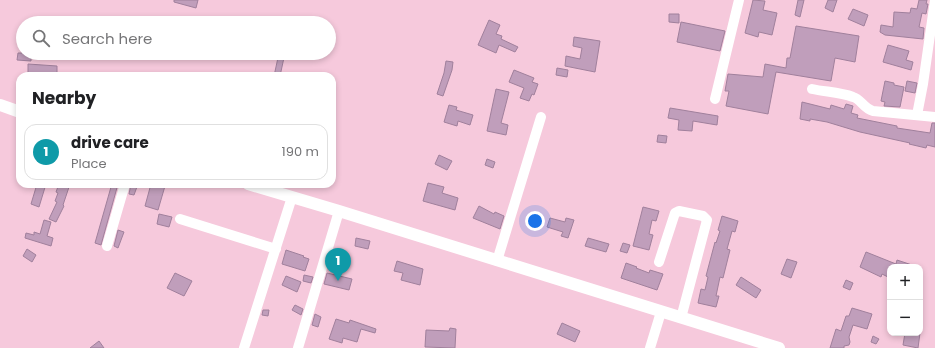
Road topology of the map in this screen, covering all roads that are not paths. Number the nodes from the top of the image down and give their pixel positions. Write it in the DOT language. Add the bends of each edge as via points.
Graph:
graph roads {
  1 [pos="739,0"];
  2 [pos="935,0"];
  3 [pos="812,89"];
  4 [pos="715,99"];
  5 [pos="0,105"];
  6 [pos="16,111"];
  7 [pos="917,115"];
  8 [pos="541,117"];
  9 [pos="935,117"];
  10 [pos="124,188"];
  11 [pos="262,188"];
  12 [pos="292,197"];
  13 [pos="339,211"];
  14 [pos="180,219"];
  15 [pos="107,246"];
  16 [pos="276,249"];
  17 [pos="497,260"];
  18 [pos="659,262"];
  19 [pos="661,312"];
  20 [pos="681,318"];
  21 [pos="244,348"];
  22 [pos="298,348"];
  23 [pos="650,348"];
  24 [pos="779,348"];
  1 -- 4 [label="street"];
  2 -- 7 [label="street"];
  3 -- 7 [label="street" via="853,97 867,110"];
  5 -- 6 [label="main road"];
  7 -- 9 [label="street"];
  8 -- 17 [label="street"];
  10 -- 15 [label="street"];
  11 -- 12 [label="main road"];
  12 -- 13 [label="main road"];
  12 -- 16 [label="street"];
  13 -- 17 [label="main road"];
  13 -- 22 [label="street"];
  14 -- 16 [label="street"];
  16 -- 21 [label="street"];
  17 -- 19 [label="main road"];
  18 -- 20 [label="street" via="675,213 679,210 703,216 707,220"];
  19 -- 20 [label="main road"];
  19 -- 23 [label="street"];
  20 -- 24 [label="main road"];
}
